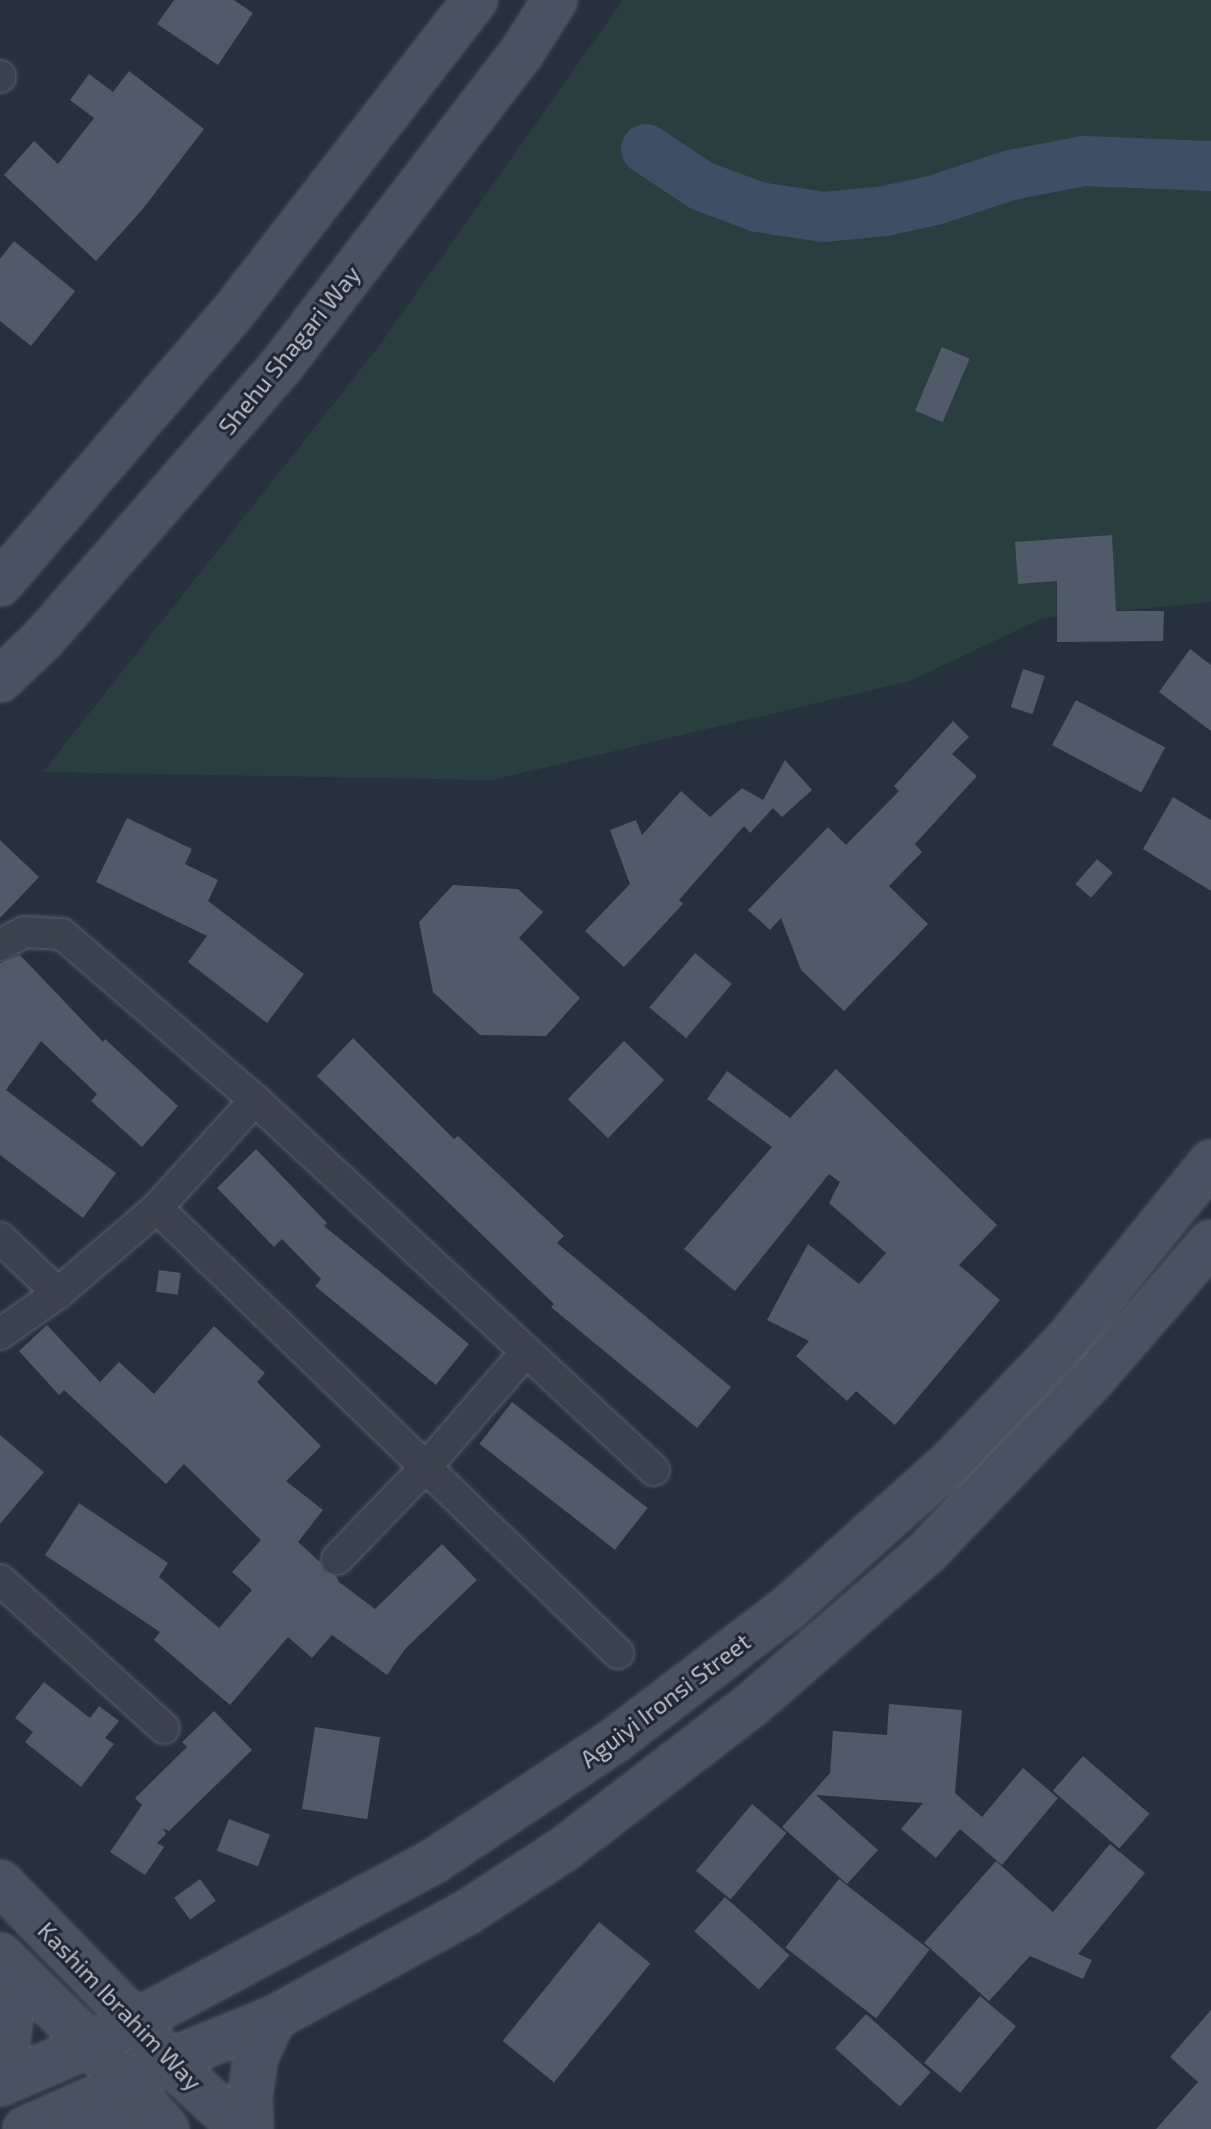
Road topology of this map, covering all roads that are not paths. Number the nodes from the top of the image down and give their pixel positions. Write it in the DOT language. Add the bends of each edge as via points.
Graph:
graph roads {
  1 [pos="475,0"];
  2 [pos="555,0"];
  3 [pos="0,584"];
  4 [pos="0,680"];
  5 [pos="0,945"];
  6 [pos="255,1100"];
  7 [pos="1211,1162"];
  8 [pos="157,1208"];
  9 [pos="0,1238"];
  10 [pos="1211,1242"];
  11 [pos="58,1293"];
  12 [pos="0,1334"];
  13 [pos="526,1352"];
  14 [pos="425,1468"];
  15 [pos="654,1470"];
  16 [pos="337,1559"];
  17 [pos="0,1580"];
  18 [pos="618,1653"];
  19 [pos="164,1728"];
  20 [pos="0,1882"];
  21 [pos="47,1929"];
  22 [pos="0,1955"];
  23 [pos="245,1965"];
  24 [pos="0,1979"];
  25 [pos="274,2018"];
  26 [pos="135,2021"];
  27 [pos="91,2045"];
  28 [pos="168,2061"];
  29 [pos="0,2065"];
  30 [pos="0,2084"];
  31 [pos="127,2084"];
  32 [pos="25,2129"];
  33 [pos="48,2129"];
  34 [pos="120,2129"];
  35 [pos="167,2129"];
  36 [pos="242,2129"];
  37 [pos="251,2129"];
  1 -- 3 [label="main road" via="230,316"];
  2 -- 4 [label="main road, Shehu Shagari Way" via="520,55 281,366 43,639"];
  5 -- 6 [label="street" via="24,932 62,934"];
  6 -- 8 [label="street"];
  6 -- 13 [label="street"];
  7 -- 23 [label="main road, Aguiyi Ironsi Street" via="1057,1351 954,1459 788,1608 614,1741 434,1861"];
  8 -- 11 [label="street"];
  8 -- 14 [label="street"];
  9 -- 11 [label="street"];
  10 -- 25 [label="main road" via="1092,1380 928,1551 750,1706 564,1849 479,1905"];
  11 -- 12 [label="street"];
  13 -- 14 [label="street"];
  13 -- 15 [label="street"];
  14 -- 16 [label="street"];
  14 -- 18 [label="street"];
  17 -- 19 [label="street"];
  20 -- 21 [label="main road, Kashim Ibrahim Way"];
  21 -- 23 [label="main road" via="110,1975 145,1986 179,1985"];
  21 -- 26 [label="main road, Kashim Ibrahim Way"];
  22 -- 27 [label="main road, Kashim Ibrahim Way"];
  23 -- 26 [label="main road, Aguiyi Ironsi Street"];
  24 -- 29 [label="main road" via="12,2009"];
  25 -- 28 [label="main road"];
  25 -- 37 [label="main road" via="256,2056"];
  26 -- 27 [label="main road, Aguiyi Ironsi Street"];
  26 -- 28 [label="main road, Kashim Ibrahim Way"];
  27 -- 30 [label="main road, Aguiyi Ironsi Street"];
  27 -- 31 [label="main road, Kashim Ibrahim Way"];
  28 -- 31 [label="main road"];
  28 -- 36 [label="main road, Kashim Ibrahim Way"];
  31 -- 32 [label="main road"];
  31 -- 35 [label="main road, Kashim Ibrahim Way"];
  33 -- 34 [label="main road" via="81,2123"];
}
